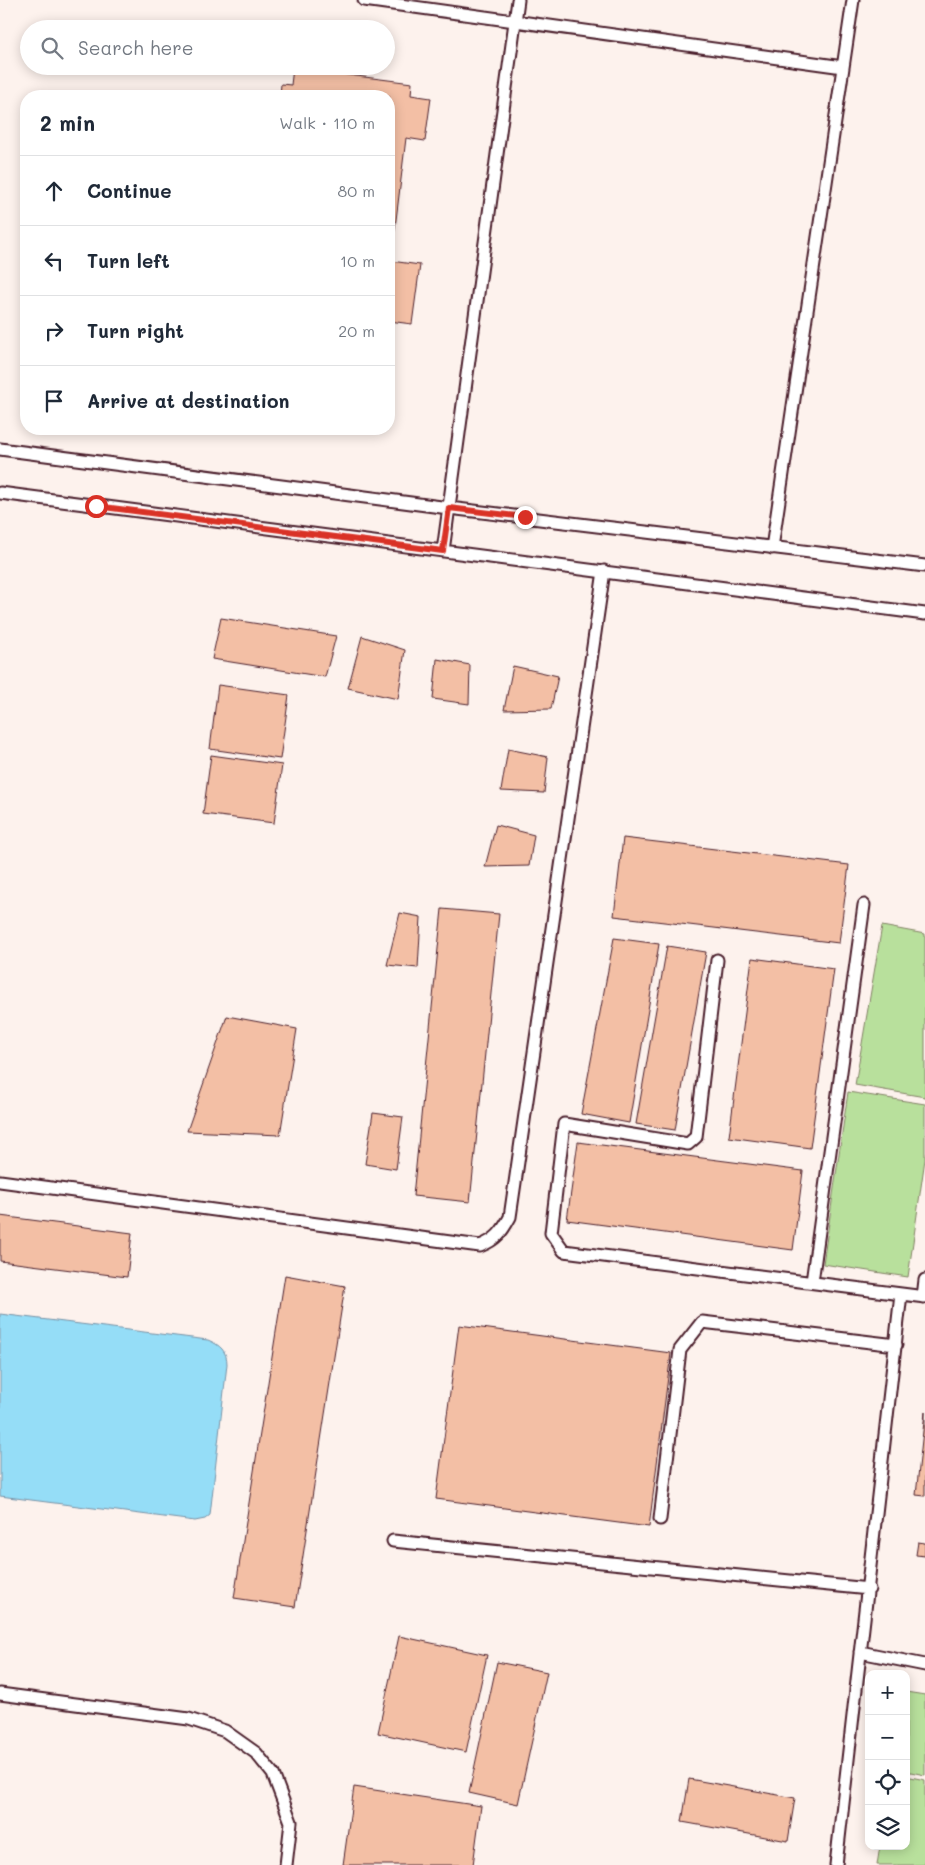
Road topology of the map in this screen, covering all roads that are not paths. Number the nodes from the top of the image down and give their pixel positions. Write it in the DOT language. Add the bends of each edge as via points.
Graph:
graph roads {
  1 [pos="364,0"];
  2 [pos="518,0"];
  3 [pos="853,0"];
  4 [pos="515,21"];
  5 [pos="843,67"];
  6 [pos="0,450"];
  7 [pos="0,493"];
  8 [pos="449,508"];
  9 [pos="772,548"];
  10 [pos="443,551"];
  11 [pos="925,566"];
  12 [pos="604,571"];
  13 [pos="925,614"];
  14 [pos="864,905"];
  15 [pos="717,960"];
  16 [pos="0,1181"];
  17 [pos="925,1280"];
  18 [pos="812,1282"];
  19 [pos="901,1294"];
  20 [pos="924,1297"];
  21 [pos="896,1345"];
  22 [pos="660,1519"];
  23 [pos="393,1541"];
  24 [pos="869,1589"];
  25 [pos="860,1652"];
  26 [pos="925,1665"];
  27 [pos="0,1694"];
  28 [pos="286,1865"];
  29 [pos="836,1865"];
  1 -- 4 [label="lane"];
  2 -- 4 [label="lane"];
  3 -- 5 [label="lane"];
  4 -- 5 [label="lane"];
  4 -- 8 [label="lane"];
  5 -- 9 [label="lane"];
  6 -- 8 [label="lane"];
  7 -- 10 [label="lane"];
  8 -- 9 [label="lane"];
  8 -- 10 [label="lane"];
  9 -- 11 [label="lane"];
  10 -- 12 [label="lane"];
  12 -- 13 [label="lane"];
  12 -- 16 [label="lane" via="510,1217 494,1241 480,1246"];
  14 -- 18 [label="lane"];
  15 -- 18 [label="lane" via="696,1137 688,1144 564,1124 551,1233 564,1251"];
  17 -- 20 [label="lane"];
  18 -- 19 [label="lane"];
  19 -- 20 [label="lane"];
  19 -- 21 [label="lane"];
  21 -- 22 [label="lane" via="702,1322 680,1350"];
  21 -- 24 [label="lane"];
  23 -- 24 [label="lane"];
  24 -- 25 [label="lane"];
  25 -- 26 [label="lane"];
  25 -- 29 [label="lane"];
  27 -- 28 [label="lane" via="189,1719 225,1731 256,1753 273,1774 291,1822"];
}
